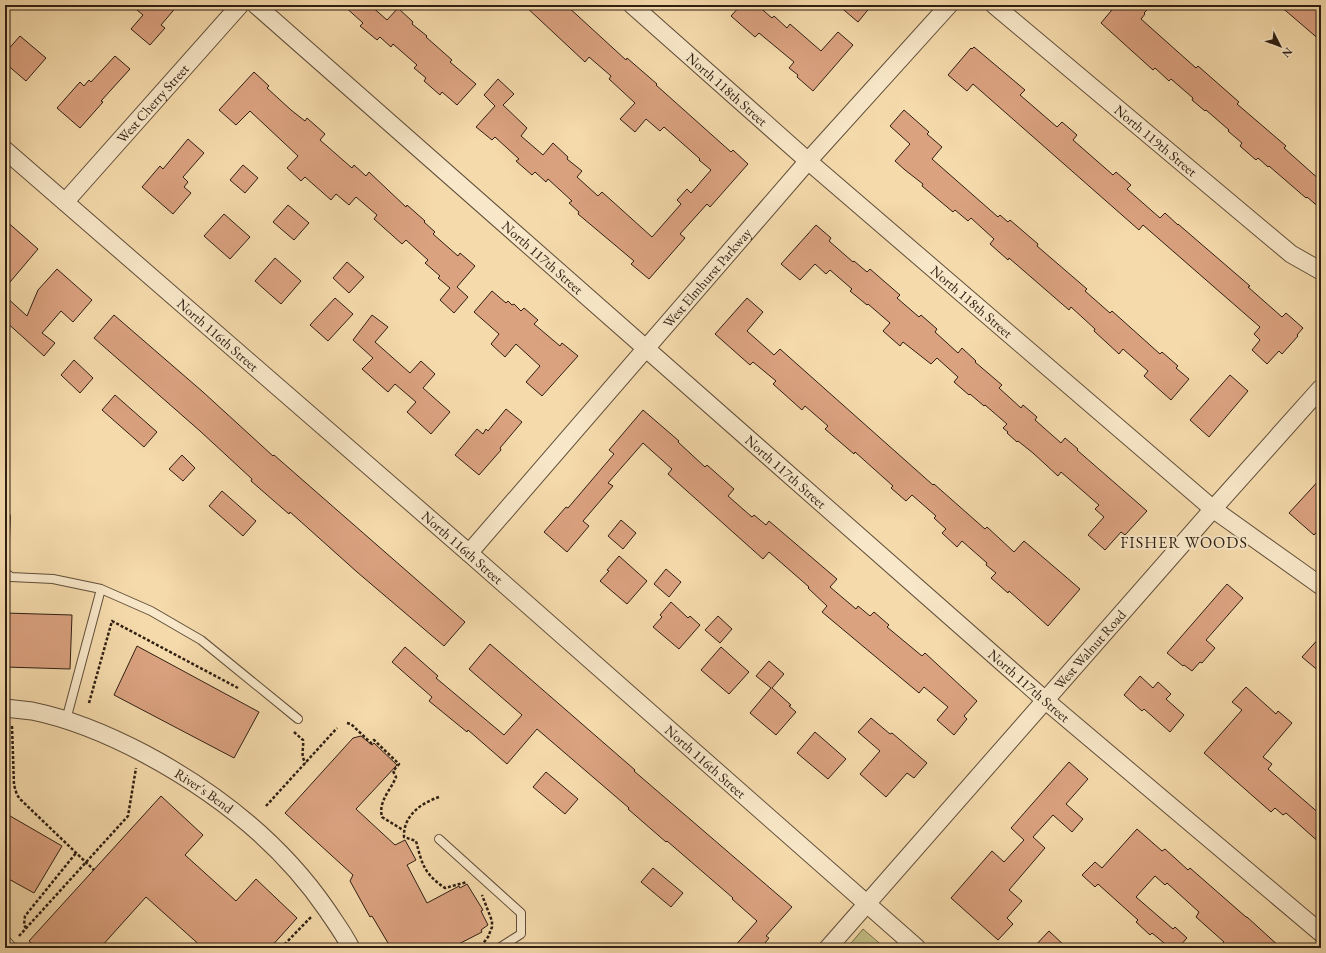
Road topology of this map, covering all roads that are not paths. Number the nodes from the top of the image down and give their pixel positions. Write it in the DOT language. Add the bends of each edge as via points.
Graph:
graph roads {
  1 [pos="240,5"];
  2 [pos="256,5"];
  3 [pos="632,5"];
  4 [pos="949,5"];
  5 [pos="994,5"];
  6 [pos="5,150"];
  7 [pos="808,161"];
  8 [pos="66,202"];
  9 [pos="1321,271"];
  10 [pos="646,349"];
  11 [pos="1321,388"];
  12 [pos="1213,509"];
  13 [pos="5,516"];
  14 [pos="5,538"];
  15 [pos="469,553"];
  16 [pos="5,572"];
  17 [pos="1321,586"];
  18 [pos="101,589"];
  19 [pos="1045,700"];
  20 [pos="9,709"];
  21 [pos="66,720"];
  22 [pos="298,720"];
  23 [pos="438,839"];
  24 [pos="866,903"];
  25 [pos="1321,933"];
  26 [pos="351,948"];
  27 [pos="499,948"];
  28 [pos="828,948"];
  29 [pos="917,948"];
  1 -- 8 [label="street, West Cherry Street"];
  2 -- 10 [label="street, North 117th Street"];
  3 -- 7 [label="street, North 118th Street"];
  4 -- 7 [label="street, West Elmhurst Parkway"];
  5 -- 9 [label="street, North 119th Street" via="1291,254"];
  6 -- 8 [label="street, North 116th Street"];
  7 -- 10 [label="street, West Elmhurst Parkway"];
  7 -- 12 [label="street, North 118th Street"];
  8 -- 15 [label="street, North 116th Street"];
  10 -- 15 [label="street, West Elmhurst Parkway"];
  10 -- 19 [label="street, North 117th Street"];
  11 -- 12 [label="street, West Walnut Road"];
  12 -- 17 [label="street, North 118th Street"];
  12 -- 19 [label="street, West Walnut Road"];
  13 -- 14 [label="lane"];
  15 -- 24 [label="street, North 116th Street"];
  16 -- 18 [label="lane" via="10,577 53,579"];
  18 -- 21 [label="lane"];
  18 -- 22 [label="lane" via="151,611 201,640"];
  19 -- 24 [label="street, West Walnut Road"];
  19 -- 25 [label="street, North 117th Street"];
  20 -- 21 [label="street, River's Bend" via="32,711"];
  21 -- 26 [label="street, River's Bend" via="132,747 198,785 228,806 288,860 317,895"];
  23 -- 27 [label="lane" via="521,913 521,934"];
  24 -- 28 [label="street, West Walnut Road"];
  24 -- 29 [label="street, North 116th Street"];
}
